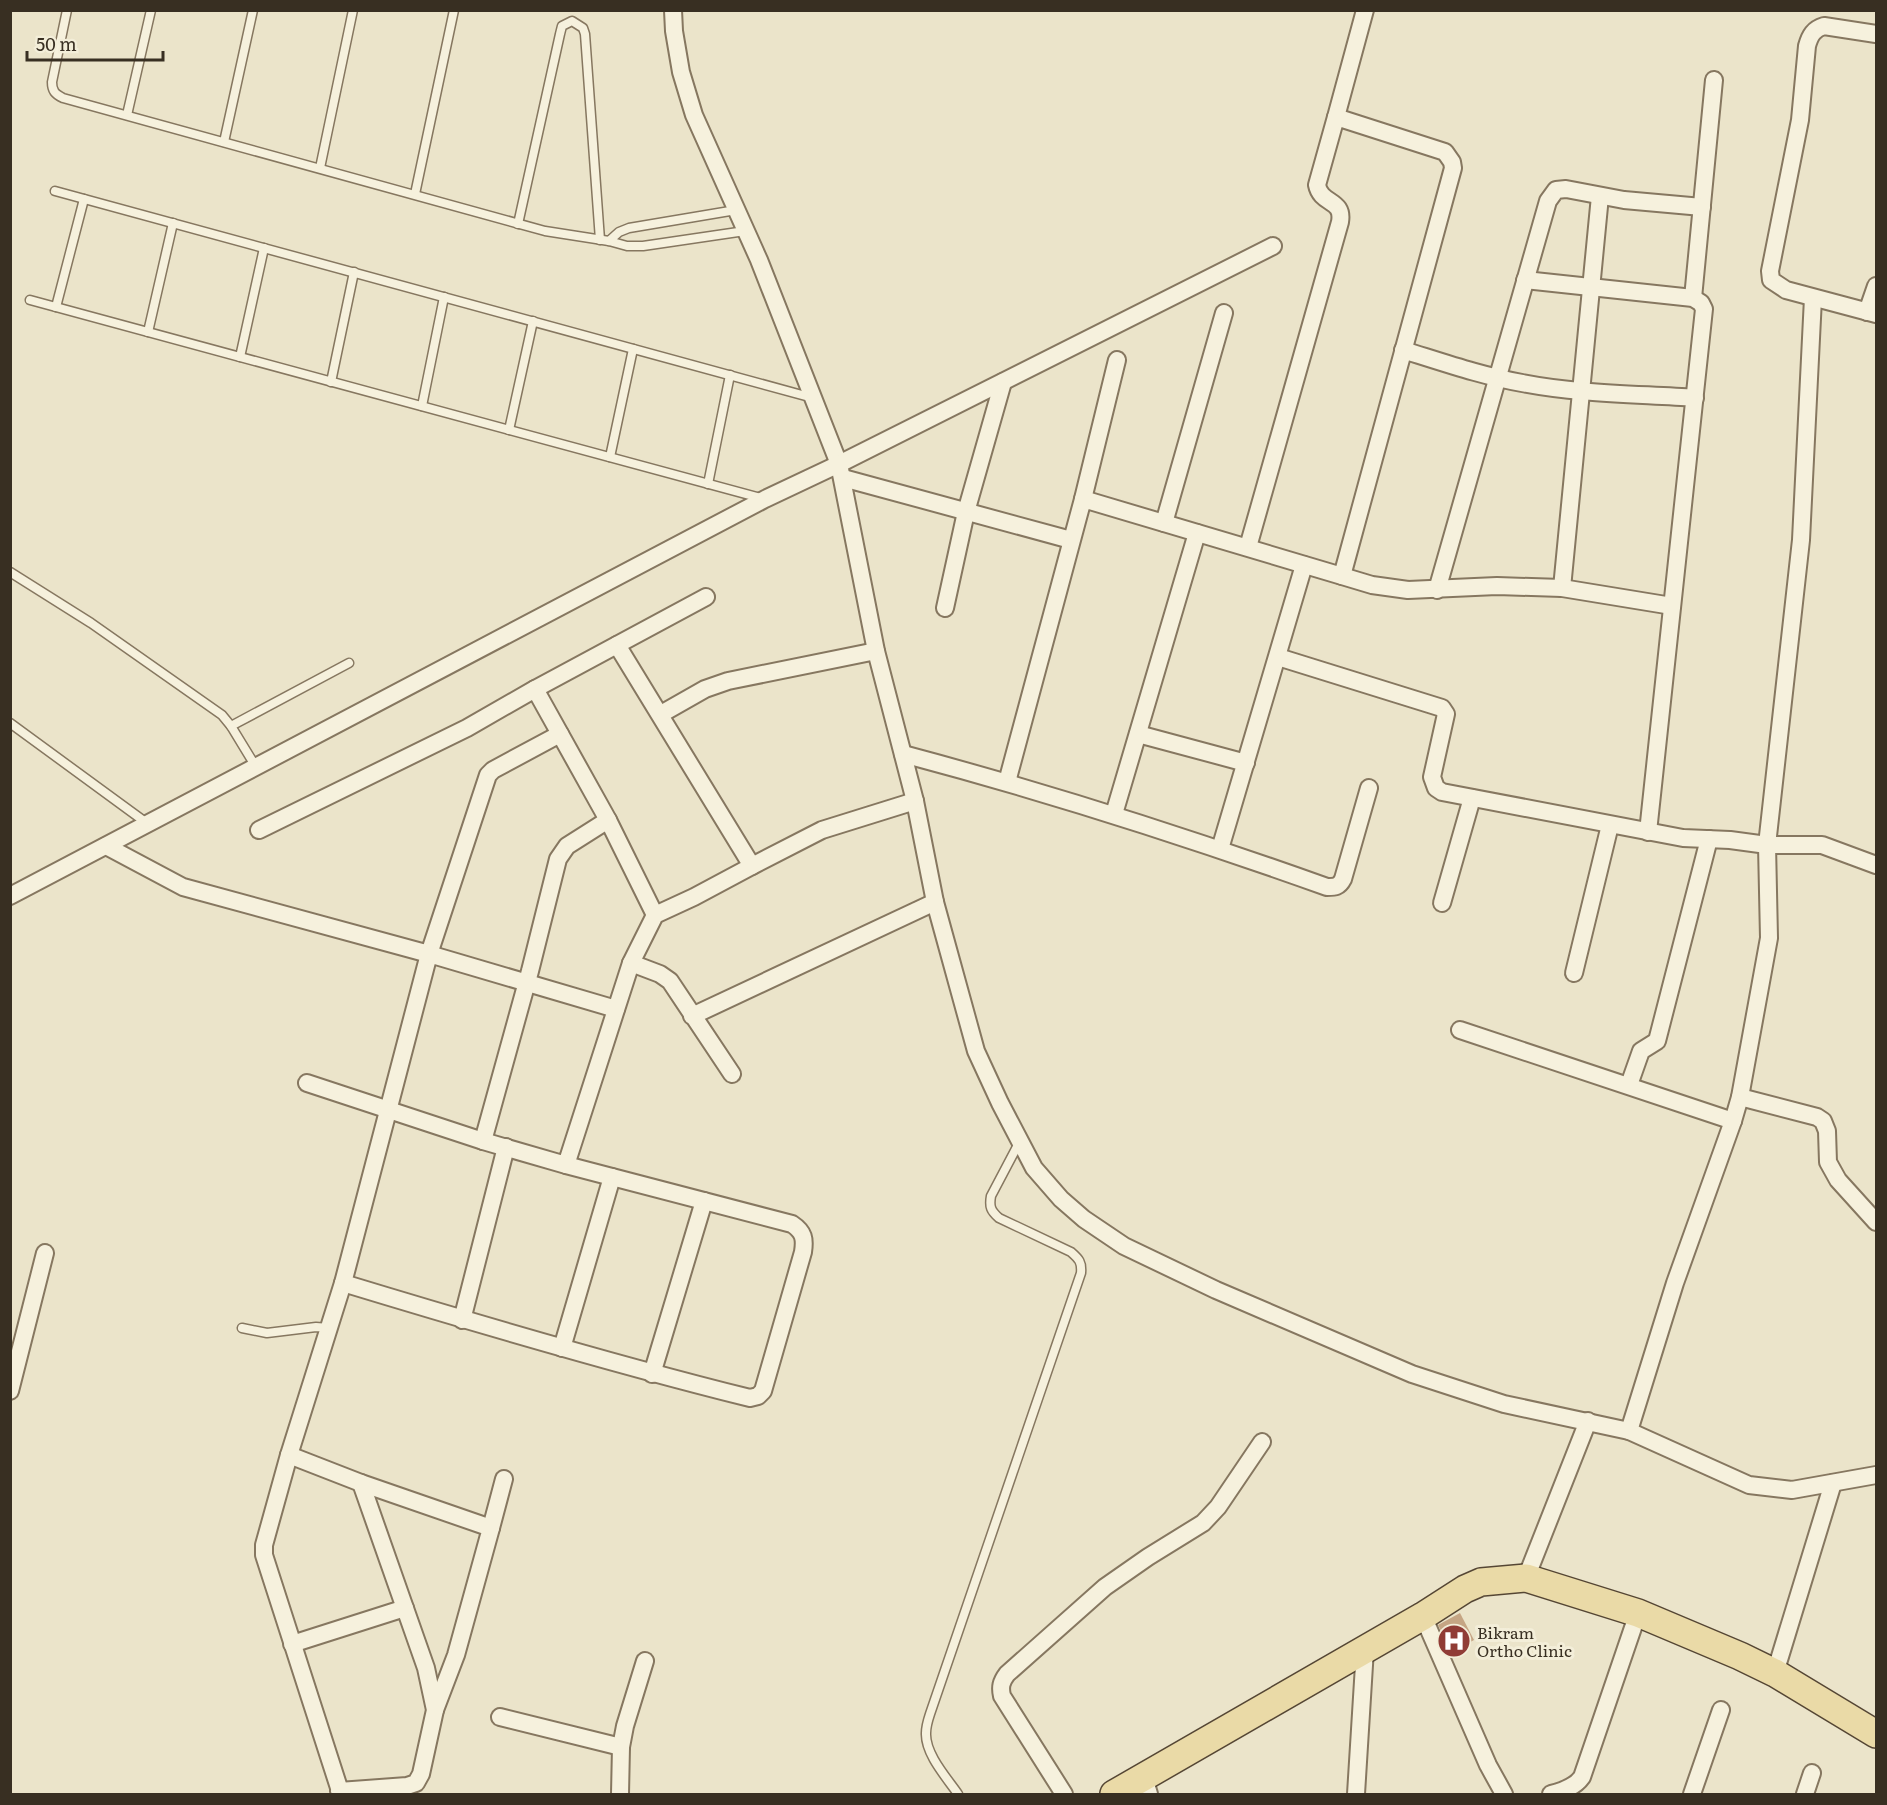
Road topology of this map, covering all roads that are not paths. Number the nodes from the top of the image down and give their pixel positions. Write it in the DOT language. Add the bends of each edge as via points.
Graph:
graph roads {
  1 [pos="67,10"];
  2 [pos="151,10"];
  3 [pos="253,10"];
  4 [pos="353,10"];
  5 [pos="454,10"];
  6 [pos="673,10"];
  7 [pos="1365,10"];
  8 [pos="1876,34"];
  9 [pos="1714,80"];
  10 [pos="127,115"];
  11 [pos="1336,117"];
  12 [pos="224,142"];
  13 [pos="320,168"];
  14 [pos="55,191"];
  15 [pos="414,194"];
  16 [pos="1600,196"];
  17 [pos="84,199"];
  18 [pos="1702,207"];
  19 [pos="736,210"];
  20 [pos="173,223"];
  21 [pos="519,224"];
  22 [pos="745,231"];
  23 [pos="600,240"];
  24 [pos="609,241"];
  25 [pos="1273,246"];
  26 [pos="264,248"];
  27 [pos="354,272"];
  28 [pos="1525,280"];
  29 [pos="1591,286"];
  30 [pos="1876,286"];
  31 [pos="444,297"];
  32 [pos="1693,298"];
  33 [pos="1813,298"];
  34 [pos="30,300"];
  35 [pos="56,307"];
  36 [pos="1224,313"];
  37 [pos="1872,313"];
  38 [pos="533,321"];
  39 [pos="148,332"];
  40 [pos="633,348"];
  41 [pos="1403,350"];
  42 [pos="240,357"];
  43 [pos="1117,360"];
  44 [pos="730,375"];
  45 [pos="1497,378"];
  46 [pos="331,382"];
  47 [pos="1003,382"];
  48 [pos="1581,390"];
  49 [pos="813,398"];
  50 [pos="1695,398"];
  51 [pos="422,406"];
  52 [pos="509,430"];
  53 [pos="610,457"];
  54 [pos="841,471"];
  55 [pos="708,484"];
  56 [pos="765,499"];
  57 [pos="1083,499"];
  58 [pos="966,512"];
  59 [pos="1164,523"];
  60 [pos="1197,533"];
  61 [pos="1071,540"];
  62 [pos="1248,547"];
  63 [pos="1304,565"];
  64 [pos="10,572"];
  65 [pos="1342,576"];
  66 [pos="1562,588"];
  67 [pos="1437,590"];
  68 [pos="706,597"];
  69 [pos="1672,606"];
  70 [pos="945,608"];
  71 [pos="617,645"];
  72 [pos="876,651"];
  73 [pos="1278,657"];
  74 [pos="349,663"];
  75 [pos="535,689"];
  76 [pos="661,714"];
  77 [pos="10,723"];
  78 [pos="231,726"];
  79 [pos="560,734"];
  80 [pos="1138,734"];
  81 [pos="903,754"];
  82 [pos="1246,763"];
  83 [pos="256,767"];
  84 [pos="1007,782"];
  85 [pos="1369,788"];
  86 [pos="1472,798"];
  87 [pos="915,801"];
  88 [pos="1114,814"];
  89 [pos="608,820"];
  90 [pos="148,824"];
  91 [pos="1610,825"];
  92 [pos="259,831"];
  93 [pos="1648,832"];
  94 [pos="1709,839"];
  95 [pos="1767,845"];
  96 [pos="106,846"];
  97 [pos="1220,849"];
  98 [pos="1876,865"];
  99 [pos="752,866"];
  100 [pos="10,896"];
  101 [pos="935,902"];
  102 [pos="1442,903"];
  103 [pos="656,915"];
  104 [pos="429,954"];
  105 [pos="631,963"];
  106 [pos="1574,973"];
  107 [pos="527,982"];
  108 [pos="616,1009"];
  109 [pos="692,1016"];
  110 [pos="1460,1030"];
  111 [pos="732,1074"];
  112 [pos="307,1083"];
  113 [pos="1629,1085"];
  114 [pos="1740,1096"];
  115 [pos="390,1109"];
  116 [pos="1733,1121"];
  117 [pos="483,1141"];
  118 [pos="1020,1141"];
  119 [pos="506,1147"];
  120 [pos="566,1165"];
  121 [pos="612,1177"];
  122 [pos="704,1201"];
  123 [pos="1876,1222"];
  124 [pos="45,1253"];
  125 [pos="343,1282"];
  126 [pos="462,1320"];
  127 [pos="242,1328"];
  128 [pos="329,1328"];
  129 [pos="562,1348"];
  130 [pos="652,1374"];
  131 [pos="10,1391"];
  132 [pos="1588,1421"];
  133 [pos="1629,1431"];
  134 [pos="1262,1442"];
  135 [pos="289,1455"];
  136 [pos="1876,1475"];
  137 [pos="504,1479"];
  138 [pos="361,1483"];
  139 [pos="1833,1483"];
  140 [pos="491,1528"];
  141 [pos="1526,1578"];
  142 [pos="405,1608"];
  143 [pos="1638,1613"];
  144 [pos="1423,1616"];
  145 [pos="292,1644"];
  146 [pos="1365,1649"];
  147 [pos="645,1661"];
  148 [pos="1775,1673"];
  149 [pos="435,1710"];
  150 [pos="1721,1710"];
  151 [pos="500,1717"];
  152 [pos="1876,1734"];
  153 [pos="621,1747"];
  154 [pos="1812,1773"];
  155 [pos="1146,1786"];
  156 [pos="340,1793"];
  157 [pos="620,1794"];
  158 [pos="958,1794"];
  159 [pos="1064,1794"];
  160 [pos="1114,1794"];
  161 [pos="1356,1794"];
  162 [pos="1504,1794"];
  163 [pos="1551,1794"];
  164 [pos="1692,1794"];
  165 [pos="1805,1794"];
  1 -- 10 [label="lane" via="52,89 63,98"];
  2 -- 10 [label="lane"];
  3 -- 12 [label="lane"];
  4 -- 13 [label="lane"];
  5 -- 15 [label="lane"];
  6 -- 19 [label="street" via="684,83 694,115"];
  7 -- 11 [label="street"];
  8 -- 33 [label="street" via="1824,26 1816,28 1807,46 1800,120 1770,271 1777,286"];
  9 -- 18 [label="street"];
  10 -- 12 [label="lane"];
  11 -- 41 [label="street" via="1445,152 1452,162"];
  11 -- 62 [label="street" via="1317,185 1321,194 1341,210 1340,222"];
  12 -- 13 [label="lane"];
  13 -- 15 [label="lane"];
  14 -- 17 [label="lane"];
  15 -- 21 [label="lane"];
  16 -- 18 [label="street"];
  16 -- 28 [label="street" via="1566,189 1551,194"];
  16 -- 29 [label="street"];
  17 -- 20 [label="lane"];
  17 -- 35 [label="lane"];
  18 -- 32 [label="street"];
  19 -- 22 [label="street"];
  19 -- 24 [label="lane" via="630,228"];
  20 -- 26 [label="lane"];
  20 -- 39 [label="lane"];
  21 -- 23 [label="lane"];
  21 -- 23 [label="lane" via="560,34 562,27 572,21 585,34"];
  22 -- 24 [label="lane" via="644,246"];
  22 -- 49 [label="street"];
  23 -- 24 [label="lane"];
  25 -- 47 [label="street"];
  26 -- 27 [label="lane"];
  26 -- 42 [label="lane"];
  27 -- 31 [label="lane"];
  27 -- 46 [label="lane"];
  28 -- 29 [label="street"];
  28 -- 45 [label="street"];
  29 -- 32 [label="street"];
  29 -- 48 [label="street"];
  30 -- 37 [label="street"];
  31 -- 38 [label="lane"];
  31 -- 51 [label="lane"];
  32 -- 50 [label="street" via="1701,303 1704,316"];
  33 -- 37 [label="street"];
  33 -- 95 [label="street" via="1801,540"];
  34 -- 35 [label="lane"];
  35 -- 39 [label="lane"];
  36 -- 59 [label="street"];
  38 -- 40 [label="lane"];
  38 -- 52 [label="lane"];
  39 -- 42 [label="lane"];
  40 -- 44 [label="lane"];
  40 -- 53 [label="lane"];
  41 -- 45 [label="street"];
  41 -- 65 [label="street"];
  42 -- 46 [label="lane"];
  43 -- 57 [label="street"];
  44 -- 49 [label="lane"];
  44 -- 55 [label="lane"];
  45 -- 48 [label="street"];
  45 -- 67 [label="street"];
  46 -- 51 [label="lane"];
  47 -- 54 [label="street"];
  47 -- 58 [label="street"];
  48 -- 50 [label="street"];
  48 -- 66 [label="street"];
  49 -- 54 [label="street"];
  50 -- 69 [label="street"];
  51 -- 52 [label="lane"];
  52 -- 53 [label="lane"];
  53 -- 55 [label="lane"];
  54 -- 56 [label="street"];
  54 -- 58 [label="street"];
  54 -- 72 [label="street"];
  55 -- 56 [label="lane"];
  56 -- 83 [label="street"];
  57 -- 59 [label="street"];
  57 -- 61 [label="street"];
  58 -- 61 [label="street"];
  58 -- 70 [label="street"];
  59 -- 60 [label="street"];
  60 -- 62 [label="street"];
  60 -- 80 [label="street"];
  61 -- 84 [label="street"];
  62 -- 63 [label="street"];
  63 -- 65 [label="street"];
  63 -- 73 [label="street"];
  64 -- 78 [label="lane" via="91,623 222,715"];
  65 -- 67 [label="street" via="1389,588"];
  66 -- 67 [label="street" via="1497,586"];
  66 -- 69 [label="street"];
  68 -- 71 [label="street"];
  69 -- 93 [label="street"];
  71 -- 75 [label="street"];
  71 -- 76 [label="street"];
  72 -- 76 [label="street" via="728,681"];
  72 -- 81 [label="street"];
  73 -- 82 [label="street"];
  73 -- 86 [label="street" via="1442,708 1446,714 1433,782 1442,792"];
  74 -- 78 [label="lane"];
  75 -- 79 [label="street"];
  75 -- 92 [label="street" via="467,728"];
  76 -- 99 [label="street"];
  77 -- 90 [label="lane"];
  78 -- 83 [label="lane"];
  79 -- 89 [label="street"];
  79 -- 104 [label="street" via="488,775"];
  80 -- 82 [label="street"];
  80 -- 88 [label="street"];
  81 -- 84 [label="street"];
  81 -- 87 [label="street"];
  82 -- 97 [label="street"];
  83 -- 90 [label="street"];
  84 -- 88 [label="street"];
  85 -- 97 [label="street" via="1340,885 1327,887"];
  86 -- 91 [label="street"];
  86 -- 102 [label="street"];
  87 -- 99 [label="street" via="822,830"];
  87 -- 101 [label="street"];
  88 -- 97 [label="street"];
  89 -- 103 [label="street"];
  89 -- 107 [label="street" via="567,846 558,859"];
  90 -- 96 [label="street"];
  91 -- 93 [label="street"];
  91 -- 106 [label="street"];
  93 -- 94 [label="street"];
  94 -- 95 [label="street"];
  94 -- 113 [label="street" via="1657,1041 1641,1051"];
  95 -- 98 [label="street" via="1822,846"];
  95 -- 114 [label="street" via="1769,938"];
  96 -- 100 [label="street"];
  96 -- 104 [label="street" via="183,887"];
  99 -- 103 [label="street"];
  101 -- 109 [label="street"];
  101 -- 118 [label="street" via="976,1051"];
  103 -- 105 [label="street"];
  104 -- 107 [label="street"];
  104 -- 115 [label="street"];
  105 -- 108 [label="street"];
  105 -- 109 [label="street" via="670,981"];
  107 -- 108 [label="street"];
  107 -- 117 [label="street"];
  108 -- 120 [label="street"];
  109 -- 111 [label="street"];
  110 -- 113 [label="street"];
  112 -- 115 [label="street"];
  113 -- 116 [label="street"];
  114 -- 116 [label="street"];
  114 -- 123 [label="street" via="1823,1121 1828,1162 1838,1180"];
  115 -- 117 [label="street"];
  115 -- 125 [label="street"];
  116 -- 133 [label="street"];
  117 -- 119 [label="street"];
  118 -- 132 [label="street" via="1034,1168 1061,1200 1124,1246 1412,1374 1504,1404"];
  118 -- 158 [label="lane" via="991,1196 993,1212 1071,1252 1079,1259 1081,1273 930,1714 927,1742"];
  119 -- 120 [label="street"];
  119 -- 126 [label="street"];
  120 -- 121 [label="street"];
  121 -- 122 [label="street"];
  121 -- 129 [label="street"];
  122 -- 130 [label="street"];
  122 -- 130 [label="street" via="792,1224 805,1239 763,1391 750,1398"];
  124 -- 131 [label="street"];
  125 -- 126 [label="street"];
  125 -- 128 [label="street"];
  126 -- 129 [label="street"];
  127 -- 128 [label="lane" via="267,1333"];
  128 -- 135 [label="street"];
  129 -- 130 [label="street"];
  132 -- 133 [label="street"];
  132 -- 141 [label="street"];
  133 -- 139 [label="street" via="1749,1485 1792,1490"];
  134 -- 159 [label="street" via="1203,1523 1106,1587 1002,1682 1002,1696"];
  135 -- 138 [label="street"];
  135 -- 145 [label="street" via="264,1555"];
  136 -- 139 [label="street"];
  137 -- 140 [label="street"];
  138 -- 140 [label="street"];
  138 -- 142 [label="street"];
  139 -- 148 [label="street"];
  140 -- 149 [label="street" via="456,1655"];
  141 -- 143 [label="main road"];
  141 -- 144 [label="main road" via="1481,1582"];
  142 -- 145 [label="street"];
  142 -- 149 [label="street" via="426,1668"];
  143 -- 148 [label="main road"];
  143 -- 163 [label="street" via="1582,1776 1565,1790"];
  144 -- 146 [label="main road"];
  144 -- 162 [label="street"];
  145 -- 156 [label="street"];
  146 -- 155 [label="main road"];
  146 -- 161 [label="street"];
  147 -- 153 [label="street"];
  148 -- 152 [label="main road"];
  149 -- 156 [label="street" via="416,1783"];
  150 -- 164 [label="street"];
  151 -- 153 [label="street"];
  153 -- 157 [label="street"];
  154 -- 165 [label="street"];
  155 -- 160 [label="main road"];
}
